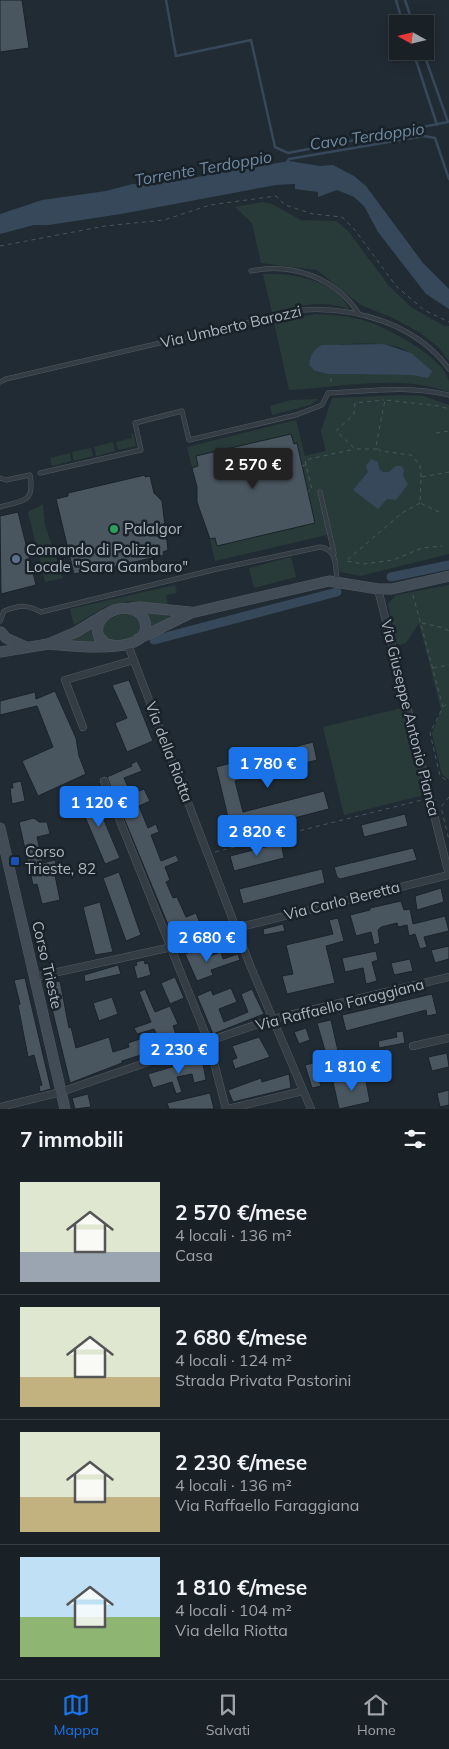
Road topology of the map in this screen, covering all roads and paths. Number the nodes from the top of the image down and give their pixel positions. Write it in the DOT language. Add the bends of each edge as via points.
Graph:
graph roads {
  1 [pos="0,246"];
  2 [pos="251,271"];
  3 [pos="359,314"];
  4 [pos="449,322"];
  5 [pos="449,369"];
  6 [pos="331,378"];
  7 [pos="0,382"];
  8 [pos="331,382"];
  9 [pos="449,396"];
  10 [pos="385,400"];
  11 [pos="449,409"];
  12 [pos="449,431"];
  13 [pos="436,434"];
  14 [pos="355,449"];
  15 [pos="378,449"];
  16 [pos="306,465"];
  17 [pos="302,466"];
  18 [pos="308,471"];
  19 [pos="304,472"];
  20 [pos="449,472"];
  21 [pos="40,473"];
  22 [pos="421,476"];
  23 [pos="309,477"];
  24 [pos="0,478"];
  25 [pos="305,478"];
  26 [pos="310,483"];
  27 [pos="306,484"];
  28 [pos="308,491"];
  29 [pos="320,492"];
  30 [pos="420,504"];
  31 [pos="0,507"];
  32 [pos="439,512"];
  33 [pos="442,546"];
  34 [pos="334,555"];
  35 [pos="449,576"];
  36 [pos="337,582"];
  37 [pos="378,589"];
  38 [pos="412,591"];
  39 [pos="129,608"];
  40 [pos="191,612"];
  41 [pos="105,615"];
  42 [pos="0,622"];
  43 [pos="421,622"];
  44 [pos="0,631"];
  45 [pos="449,631"];
  46 [pos="138,639"];
  47 [pos="48,644"];
  48 [pos="128,645"];
  49 [pos="0,646"];
  50 [pos="116,646"];
  51 [pos="32,649"];
  52 [pos="0,652"];
  53 [pos="134,660"];
  54 [pos="449,665"];
  55 [pos="432,668"];
  56 [pos="449,702"];
  57 [pos="443,707"];
  58 [pos="83,728"];
  59 [pos="104,781"];
  60 [pos="449,782"];
  61 [pos="449,797"];
  62 [pos="430,798"];
  63 [pos="0,828"];
  64 [pos="449,840"];
  65 [pos="207,854"];
  66 [pos="449,875"];
  67 [pos="236,928"];
  68 [pos="172,946"];
  69 [pos="35,977"];
  70 [pos="449,977"];
  71 [pos="273,1019"];
  72 [pos="449,1038"];
  73 [pos="209,1043"];
  74 [pos="413,1046"];
  75 [pos="304,1091"];
  76 [pos="61,1092"];
  77 [pos="0,1107"];
  78 [pos="65,1109"];
  79 [pos="227,1109"];
  80 [pos="311,1109"];
  1 -- 4 [label="path" via="105,226 164,220 210,205 276,196 285,205 313,214 342,217 396,286 424,310"];
  2 -- 3 [label="lane" via="276,268 316,276 340,292"];
  3 -- 5 [label="lane, Via Umberto Barozzi" via="390,324 414,337 440,357"];
  3 -- 7 [label="lane, Via Umberto Barozzi" via="301,310"];
  6 -- 8 [label="path"];
  9 -- 21 [label="lane" via="421,389 398,388 328,393 322,405 296,415 190,440 182,411 135,423 141,450"];
  10 -- 11 [label="path"];
  10 -- 14 [label="path" via="355,403 354,414 336,431"];
  10 -- 15 [label="path"];
  12 -- 13 [label="path"];
  14 -- 15 [label="path"];
  14 -- 16 [label="path" via="305,460"];
  15 -- 22 [label="path" via="411,455 420,465"];
  16 -- 17 [label="path"];
  16 -- 18 [label="path"];
  18 -- 19 [label="path"];
  18 -- 23 [label="path"];
  20 -- 22 [label="path"];
  22 -- 30 [label="path"];
  23 -- 25 [label="path"];
  23 -- 26 [label="path"];
  24 -- 31 [label="lane" via="6,480 30,475 31,495"];
  26 -- 27 [label="path"];
  26 -- 28 [label="path" via="312,490"];
  29 -- 34 [label="lane"];
  30 -- 32 [label="path"];
  30 -- 33 [label="path" via="402,513 346,561 363,564 393,560 422,548"];
  34 -- 36 [label="lane"];
  34 -- 42 [label="lane" via="329,549 320,547 41,612 28,605 4,611"];
  35 -- 37 [label="street" via="392,589"];
  36 -- 37 [label="street"];
  36 -- 40 [label="street"];
  37 -- 62 [label="street, Via Giuseppe Antonio Pianca"];
  38 -- 43 [label="path"];
  39 -- 40 [label="street"];
  39 -- 41 [label="street"];
  39 -- 46 [label="street" via="145,620 145,631"];
  40 -- 46 [label="street"];
  41 -- 47 [label="street"];
  41 -- 50 [label="street" via="98,623 98,633 102,641"];
  43 -- 45 [label="path"];
  43 -- 55 [label="path"];
  44 -- 49 [label="street"];
  44 -- 51 [label="street" via="6,638"];
  46 -- 48 [label="street"];
  47 -- 50 [label="street"];
  47 -- 51 [label="street"];
  48 -- 50 [label="street"];
  48 -- 53 [label="street, Via della Riotta"];
  51 -- 52 [label="street"];
  53 -- 58 [label="street" via="65,680"];
  53 -- 65 [label="street, Via della Riotta"];
  54 -- 55 [label="path"];
  55 -- 57 [label="path"];
  56 -- 57 [label="path"];
  57 -- 60 [label="path" via="430,733 440,776"];
  59 -- 68 [label="street"];
  61 -- 64 [label="path" via="441,807"];
  62 -- 65 [label="path"];
  62 -- 66 [label="street, Via Giuseppe Antonio Pianca"];
  63 -- 69 [label="street, Corso Trieste"];
  65 -- 67 [label="street, Via della Riotta"];
  66 -- 67 [label="street, Via Carlo Beretta"];
  67 -- 71 [label="street, Via della Riotta"];
  68 -- 69 [label="street"];
  68 -- 73 [label="street"];
  69 -- 76 [label="street, Corso Trieste"];
  70 -- 71 [label="street, Via Raffaello Faraggiana"];
  71 -- 73 [label="street, Via Raffaello Faraggiana"];
  71 -- 75 [label="street, Via della Riotta"];
  72 -- 74 [label="street"];
  73 -- 76 [label="street, Via Raffaello Faraggiana"];
  73 -- 79 [label="street"];
  75 -- 79 [label="street"];
  75 -- 80 [label="street, Via della Riotta"];
  76 -- 77 [label="street, Via Raffaello Faraggiana"];
  76 -- 78 [label="street, Corso Trieste"];
}
